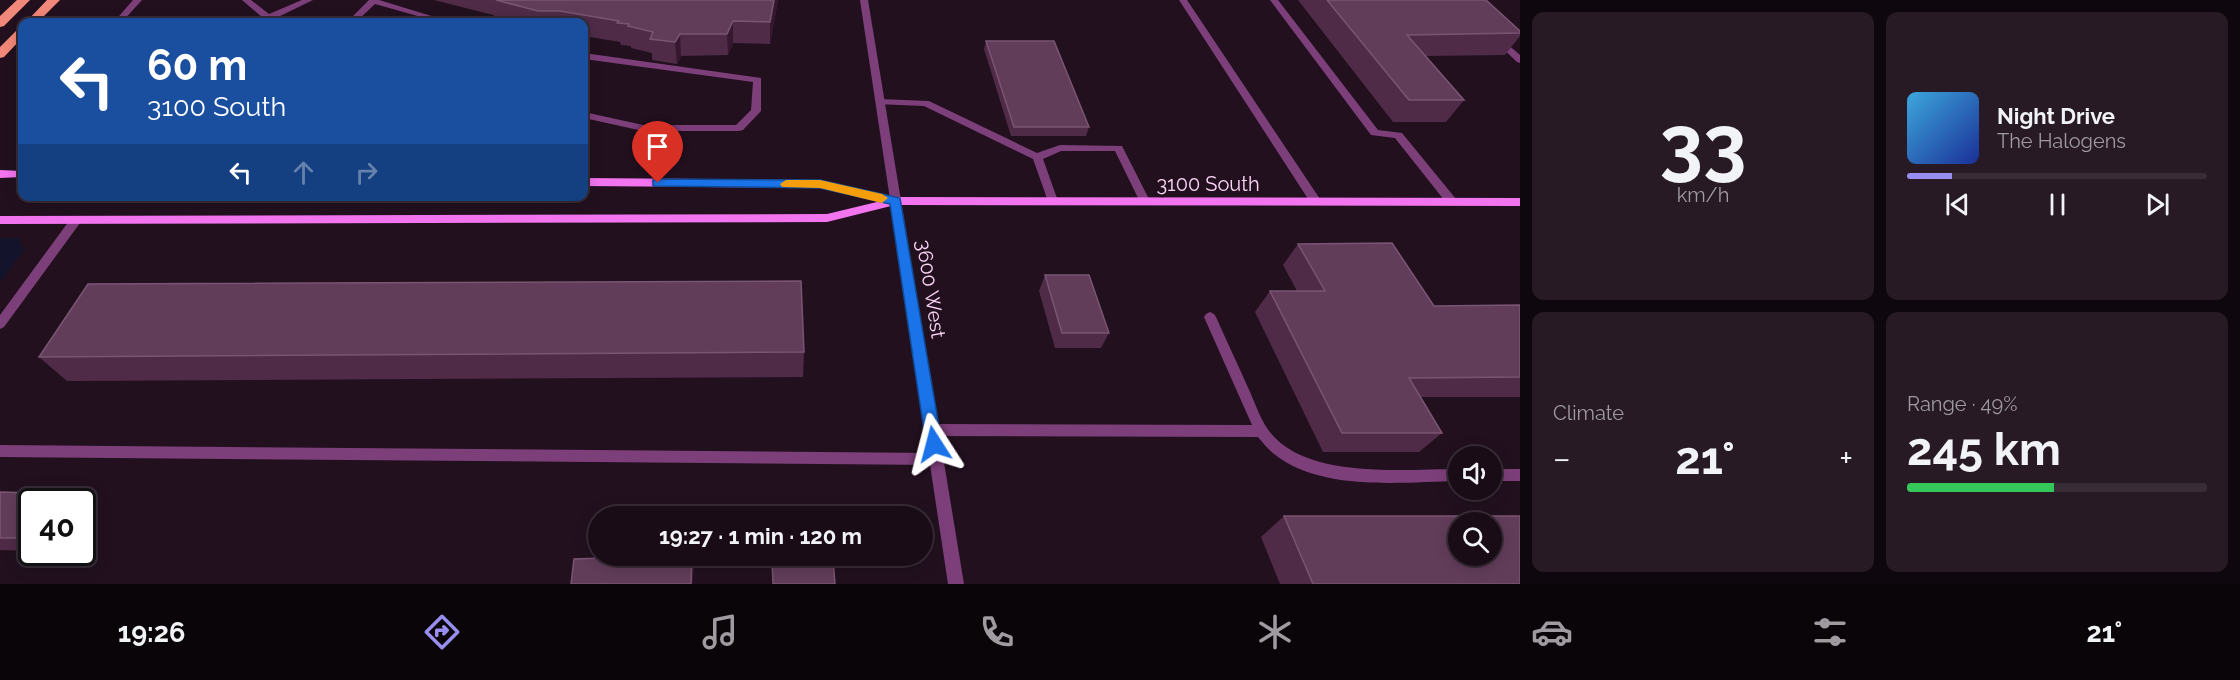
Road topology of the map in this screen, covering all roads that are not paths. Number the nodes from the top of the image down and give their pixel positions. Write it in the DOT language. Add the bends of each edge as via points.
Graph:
graph roads {
  1 [pos="24,0"];
  2 [pos="54,0"];
  3 [pos="138,0"];
  4 [pos="246,0"];
  5 [pos="309,0"];
  6 [pos="372,0"];
  7 [pos="864,0"];
  8 [pos="1183,0"];
  9 [pos="1274,0"];
  10 [pos="36,18"];
  11 [pos="122,18"];
  12 [pos="265,18"];
  13 [pos="271,18"];
  14 [pos="355,18"];
  15 [pos="433,18"];
  16 [pos="0,23"];
  17 [pos="1489,30"];
  18 [pos="18,36"];
  19 [pos="0,54"];
  20 [pos="588,57"];
  21 [pos="1520,60"];
  22 [pos="879,102"];
  23 [pos="588,117"];
  24 [pos="1037,157"];
  25 [pos="0,174"];
  26 [pos="18,174"];
  27 [pos="588,182"];
  28 [pos="896,201"];
  29 [pos="1053,201"];
  30 [pos="1144,201"];
  31 [pos="1316,202"];
  32 [pos="1452,202"];
  33 [pos="1520,202"];
  34 [pos="0,220"];
  35 [pos="76,220"];
  36 [pos="1210,317"];
  37 [pos="0,324"];
  38 [pos="932,430"];
  39 [pos="1261,431"];
  40 [pos="0,451"];
  41 [pos="936,459"];
  42 [pos="1448,475"];
  43 [pos="1502,475"];
  44 [pos="1520,475"];
  45 [pos="956,584"];
  1 -- 16 [label="highway"];
  2 -- 10 [label="highway"];
  3 -- 11 [label="street"];
  4 -- 12 [label="street"];
  5 -- 13 [label="street"];
  6 -- 14 [label="street"];
  6 -- 15 [label="street"];
  7 -- 22 [label="street, 3600 West"];
  8 -- 31 [label="street"];
  9 -- 32 [label="street" via="1375,133 1398,135"];
  17 -- 21 [label="street"];
  18 -- 19 [label="highway"];
  20 -- 23 [label="street" via="758,81 756,111 739,128 643,128"];
  22 -- 24 [label="street" via="926,103"];
  22 -- 28 [label="street, 3600 West"];
  24 -- 29 [label="street"];
  24 -- 30 [label="street" via="1060,148 1118,148"];
  25 -- 26 [label="main road"];
  27 -- 28 [label="main road, 3100 South" via="820,184"];
  28 -- 29 [label="main road, 3100 South"];
  28 -- 35 [label="main road, 3100 South" via="827,218"];
  28 -- 38 [label="street, 3600 West"];
  29 -- 30 [label="main road, 3100 South"];
  30 -- 31 [label="main road, 3100 South"];
  31 -- 32 [label="main road, 3100 South"];
  32 -- 33 [label="main road, 3100 South"];
  34 -- 35 [label="main road, 3100 South"];
  35 -- 37 [label="street"];
  36 -- 39 [label="street"];
  38 -- 39 [label="street"];
  38 -- 41 [label="street, 3600 West"];
  39 -- 42 [label="street" via="1280,450 1334,473"];
  40 -- 41 [label="street"];
  41 -- 45 [label="street, 3600 West"];
  43 -- 44 [label="street"];
}
